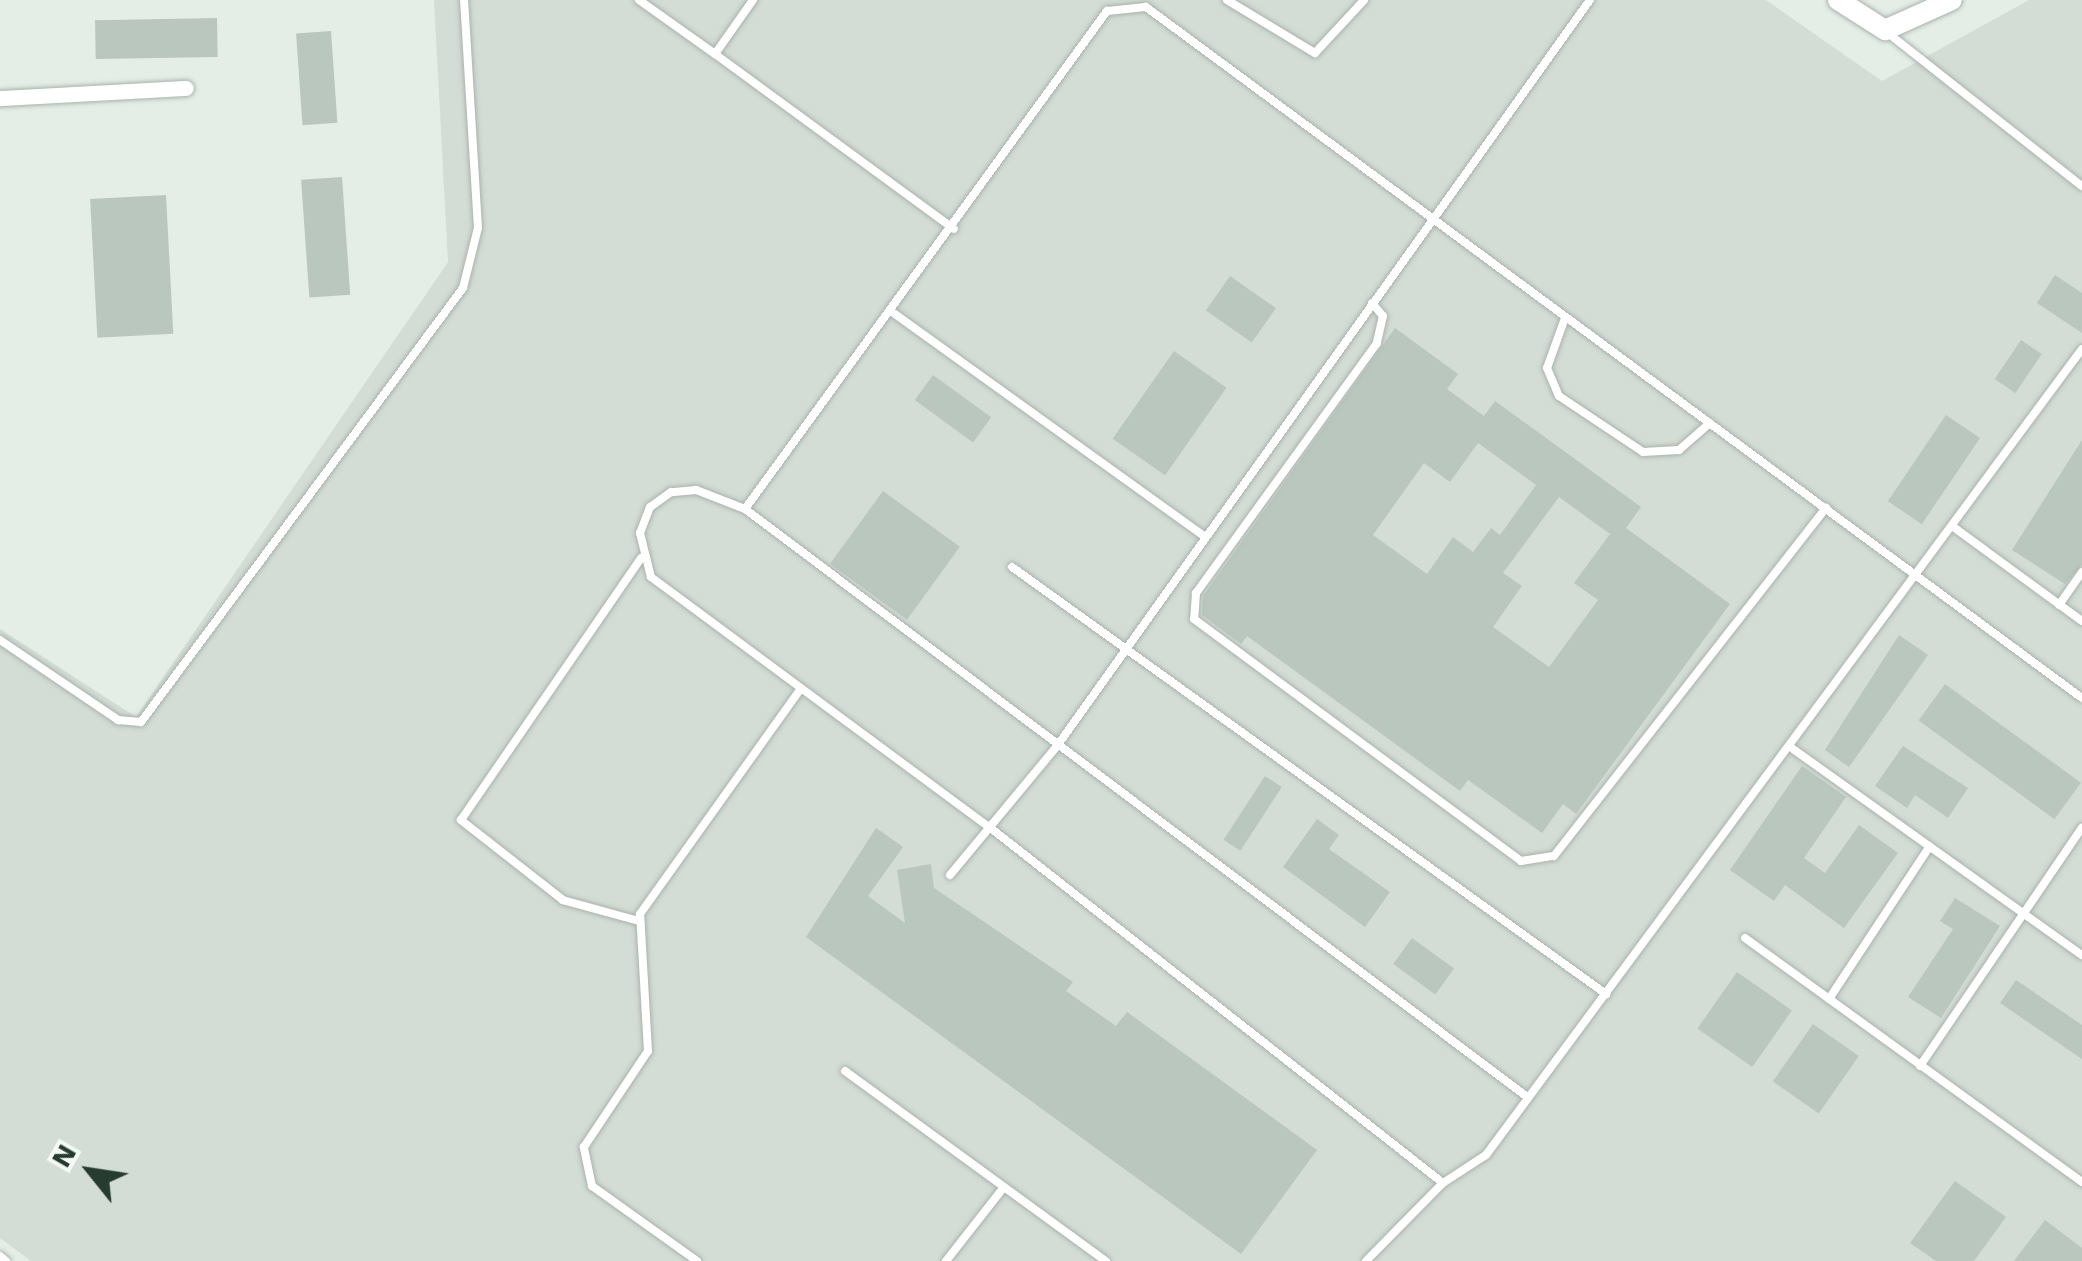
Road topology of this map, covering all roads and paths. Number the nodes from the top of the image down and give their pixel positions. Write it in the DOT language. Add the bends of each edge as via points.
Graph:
graph roads {
  1 [pos="464,0"];
  2 [pos="639,0"];
  3 [pos="753,0"];
  4 [pos="1227,0"];
  5 [pos="1364,0"];
  6 [pos="1590,0"];
  7 [pos="1838,0"];
  8 [pos="1952,0"];
  9 [pos="1884,30"];
  10 [pos="715,54"];
  11 [pos="186,88"];
  12 [pos="0,98"];
  13 [pos="2082,186"];
  14 [pos="1431,220"];
  15 [pos="954,229"];
  16 [pos="1372,303"];
  17 [pos="895,314"];
  18 [pos="1565,318"];
  19 [pos="2082,349"];
  20 [pos="1710,423"];
  21 [pos="1826,508"];
  22 [pos="744,509"];
  23 [pos="1952,526"];
  24 [pos="1204,537"];
  25 [pos="641,558"];
  26 [pos="1012,567"];
  27 [pos="2082,572"];
  28 [pos="1918,574"];
  29 [pos="2058,605"];
  30 [pos="2082,621"];
  31 [pos="0,640"];
  32 [pos="1124,649"];
  33 [pos="801,688"];
  34 [pos="2082,698"];
  35 [pos="1057,746"];
  36 [pos="1793,749"];
  37 [pos="988,826"];
  38 [pos="2082,828"];
  39 [pos="1930,846"];
  40 [pos="950,875"];
  41 [pos="2024,912"];
  42 [pos="639,921"];
  43 [pos="1745,938"];
  44 [pos="2082,955"];
  45 [pos="1606,994"];
  46 [pos="1829,999"];
  47 [pos="1920,1066"];
  48 [pos="845,1071"];
  49 [pos="1526,1096"];
  50 [pos="2082,1182"];
  51 [pos="1443,1183"];
  52 [pos="1004,1187"];
  53 [pos="0,1256"];
  54 [pos="6,1261"];
  55 [pos="697,1261"];
  56 [pos="946,1261"];
  57 [pos="1106,1261"];
  58 [pos="1366,1261"];
  1 -- 31 [label="lane" via="478,228 463,288 142,722 118,720"];
  2 -- 10 [label="lane"];
  3 -- 10 [label="lane"];
  4 -- 5 [label="lane" via="1315,53"];
  6 -- 14 [label="lane"];
  7 -- 9 [label="street"];
  8 -- 9 [label="street"];
  9 -- 13 [label="lane"];
  10 -- 15 [label="lane"];
  11 -- 12 [label="street"];
  14 -- 15 [label="lane" via="1132,2 1098,21"];
  14 -- 16 [label="lane"];
  14 -- 18 [label="lane"];
  15 -- 17 [label="lane"];
  16 -- 21 [label="lane" via="1383,316 1377,343 1196,593 1194,619 1522,861 1554,856"];
  16 -- 24 [label="lane"];
  17 -- 22 [label="lane"];
  17 -- 24 [label="lane"];
  18 -- 20 [label="lane"];
  18 -- 20 [label="lane" via="1547,368 1558,396 1643,452 1679,450"];
  19 -- 23 [label="lane"];
  20 -- 21 [label="lane"];
  21 -- 28 [label="lane"];
  22 -- 25 [label="lane" via="696,490 671,492 650,507"];
  22 -- 35 [label="lane"];
  23 -- 28 [label="lane"];
  23 -- 29 [label="lane"];
  24 -- 32 [label="lane"];
  25 -- 33 [label="lane" via="651,577"];
  25 -- 42 [label="lane" via="461,820 563,900"];
  26 -- 32 [label="lane"];
  27 -- 29 [label="lane"];
  28 -- 34 [label="lane"];
  28 -- 36 [label="lane"];
  29 -- 30 [label="lane"];
  32 -- 35 [label="lane"];
  32 -- 45 [label="lane"];
  33 -- 37 [label="lane"];
  33 -- 42 [label="lane"];
  35 -- 37 [label="lane"];
  35 -- 49 [label="lane"];
  36 -- 39 [label="lane"];
  36 -- 45 [label="lane"];
  37 -- 40 [label="lane"];
  37 -- 51 [label="lane"];
  38 -- 41 [label="lane"];
  39 -- 41 [label="lane"];
  39 -- 46 [label="lane"];
  41 -- 44 [label="lane"];
  41 -- 47 [label="lane"];
  42 -- 55 [label="lane" via="648,1051 592,1125 585,1173"];
  43 -- 46 [label="lane"];
  45 -- 49 [label="lane"];
  46 -- 47 [label="lane"];
  47 -- 50 [label="lane"];
  48 -- 52 [label="lane"];
  49 -- 51 [label="lane" via="1486,1155"];
  51 -- 58 [label="lane"];
  52 -- 56 [label="lane"];
  52 -- 57 [label="lane"];
  53 -- 54 [label="lane"];
}
